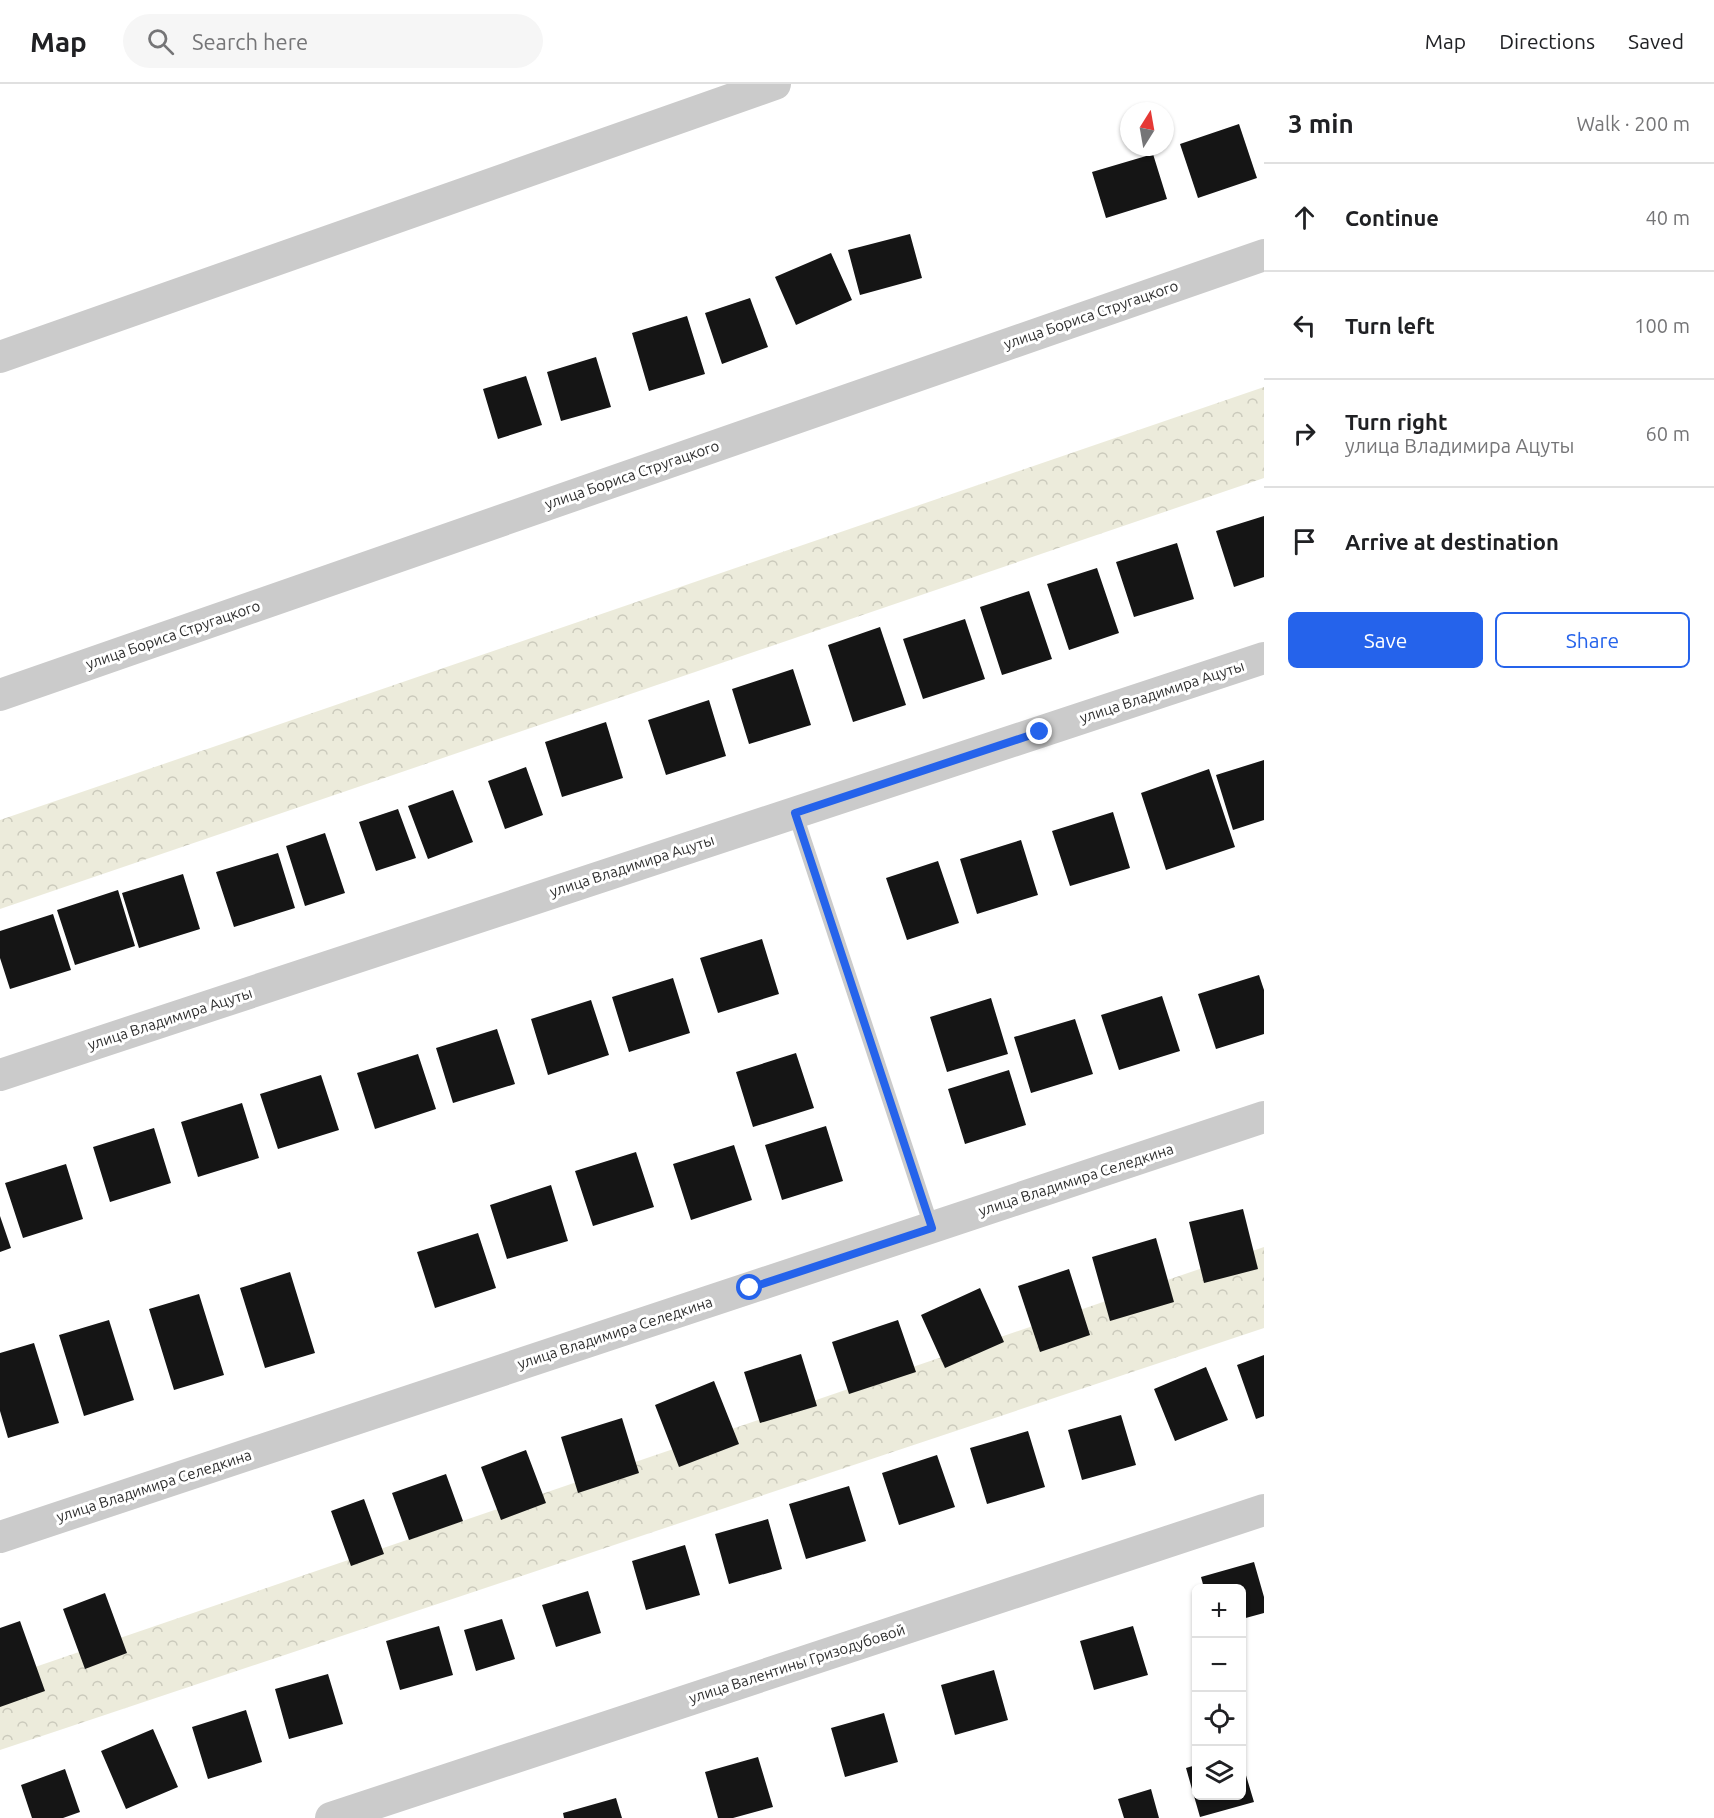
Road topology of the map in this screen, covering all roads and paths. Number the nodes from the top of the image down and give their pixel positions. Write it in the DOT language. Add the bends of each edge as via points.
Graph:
graph roads {
  1 [pos="775,84"];
  2 [pos="1264,255"];
  3 [pos="0,357"];
  4 [pos="1264,658"];
  5 [pos="0,695"];
  6 [pos="795,813"];
  7 [pos="0,1075"];
  8 [pos="1264,1117"];
  9 [pos="932,1228"];
  10 [pos="1264,1510"];
  11 [pos="0,1537"];
  12 [pos="331,1818"];
  1 -- 3 [label="street"];
  2 -- 5 [label="street, улица Бориса Стругацкого"];
  4 -- 6 [label="street, улица Владимира Ацуты"];
  6 -- 7 [label="street, улица Владимира Ацуты"];
  6 -- 9 [label="lane"];
  8 -- 9 [label="street, улица Владимира Селедкина"];
  9 -- 11 [label="street, улица Владимира Селедкина"];
  10 -- 12 [label="street, улица Валентины Гризодубовой"];
}
